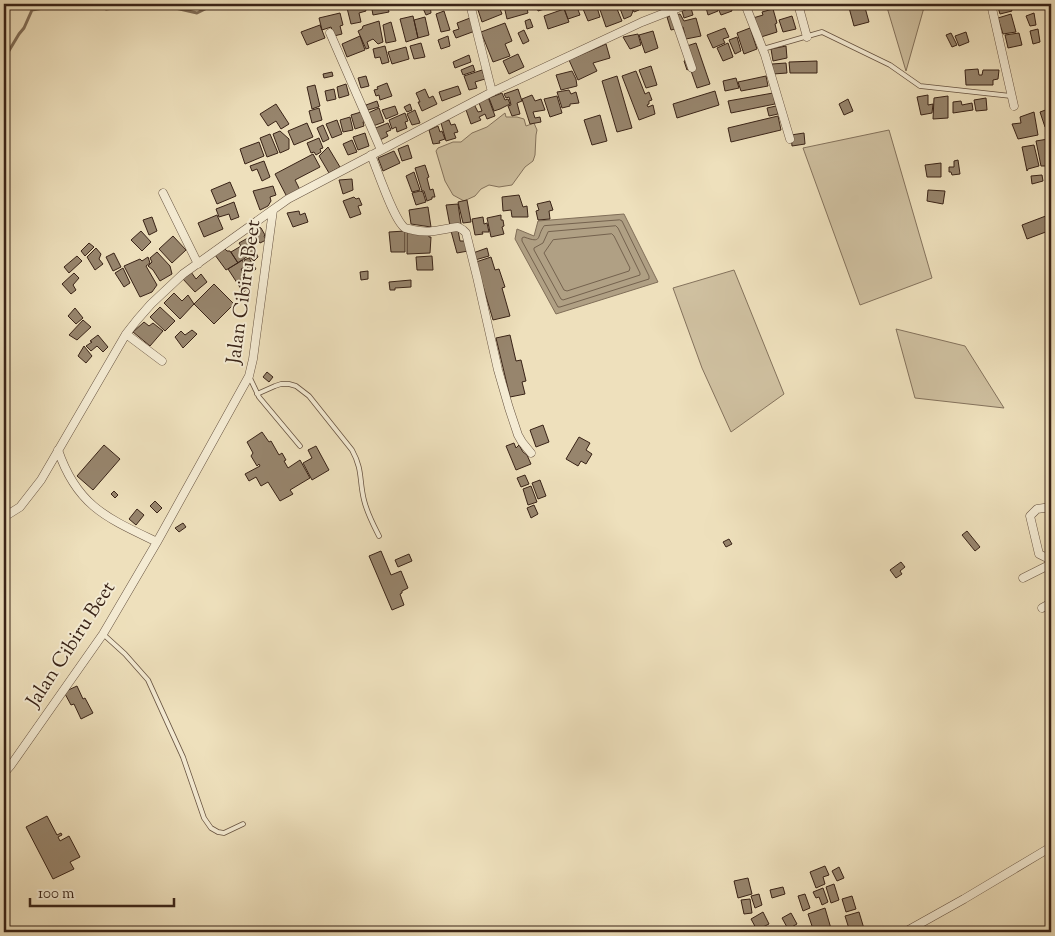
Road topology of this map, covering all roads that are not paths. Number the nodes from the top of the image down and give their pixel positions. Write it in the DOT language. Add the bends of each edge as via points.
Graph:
graph roads {
  1 [pos="470,4"];
  2 [pos="688,4"];
  3 [pos="745,4"];
  4 [pos="798,4"];
  5 [pos="991,4"];
  6 [pos="672,10"];
  7 [pos="330,33"];
  8 [pos="807,37"];
  9 [pos="763,49"];
  10 [pos="692,68"];
  11 [pos="492,92"];
  12 [pos="1012,96"];
  13 [pos="1014,106"];
  14 [pos="790,139"];
  15 [pos="381,150"];
  16 [pos="371,155"];
  17 [pos="163,193"];
  18 [pos="273,210"];
  19 [pos="198,264"];
  20 [pos="126,334"];
  21 [pos="162,361"];
  22 [pos="249,376"];
  23 [pos="257,394"];
  24 [pos="300,446"];
  25 [pos="58,450"];
  26 [pos="531,453"];
  27 [pos="1051,507"];
  28 [pos="4,517"];
  29 [pos="379,536"];
  30 [pos="156,542"];
  31 [pos="1051,560"];
  32 [pos="1051,564"];
  33 [pos="1023,578"];
  34 [pos="1051,603"];
  35 [pos="1042,608"];
  36 [pos="103,634"];
  37 [pos="4,773"];
  38 [pos="243,824"];
  39 [pos="1051,847"];
  40 [pos="905,932"];
  1 -- 11 [label="street"];
  2 -- 6 [label="street, Jalan Cibiru Beet"];
  3 -- 9 [label="street"];
  4 -- 8 [label="street"];
  5 -- 12 [label="street"];
  6 -- 10 [label="street"];
  6 -- 11 [label="street, Jalan Cibiru Beet"];
  7 -- 15 [label="street"];
  8 -- 9 [label="lane"];
  8 -- 12 [label="lane" via="822,32 890,64 920,86"];
  9 -- 14 [label="street"];
  11 -- 15 [label="street, Jalan Cibiru Beet"];
  12 -- 13 [label="street"];
  15 -- 16 [label="street, Jalan Cibiru Beet"];
  16 -- 18 [label="street, Jalan Cibiru Beet"];
  16 -- 26 [label="street" via="396,216 405,228 431,232 458,227 466,234 509,408 518,435"];
  17 -- 19 [label="street"];
  18 -- 19 [label="street"];
  18 -- 22 [label="street, Jalan Cibiru Beet"];
  19 -- 20 [label="street" via="163,292"];
  20 -- 21 [label="street"];
  20 -- 25 [label="street"];
  22 -- 23 [label="lane"];
  22 -- 30 [label="street, Jalan Cibiru Beet"];
  23 -- 24 [label="lane"];
  23 -- 29 [label="lane" via="274,386 289,384 309,396 356,457 366,508"];
  25 -- 28 [label="street" via="20,507"];
  25 -- 30 [label="street" via="78,492 96,509"];
  27 -- 31 [label="street" via="1037,509 1030,516 1039,554"];
  30 -- 36 [label="street, Jalan Cibiru Beet"];
  32 -- 33 [label="street"];
  34 -- 35 [label="street"];
  36 -- 37 [label="street, Jalan Cibiru Beet"];
  36 -- 38 [label="lane" via="148,680 183,757 204,818 211,828 224,833"];
  39 -- 40 [label="street"];
}
